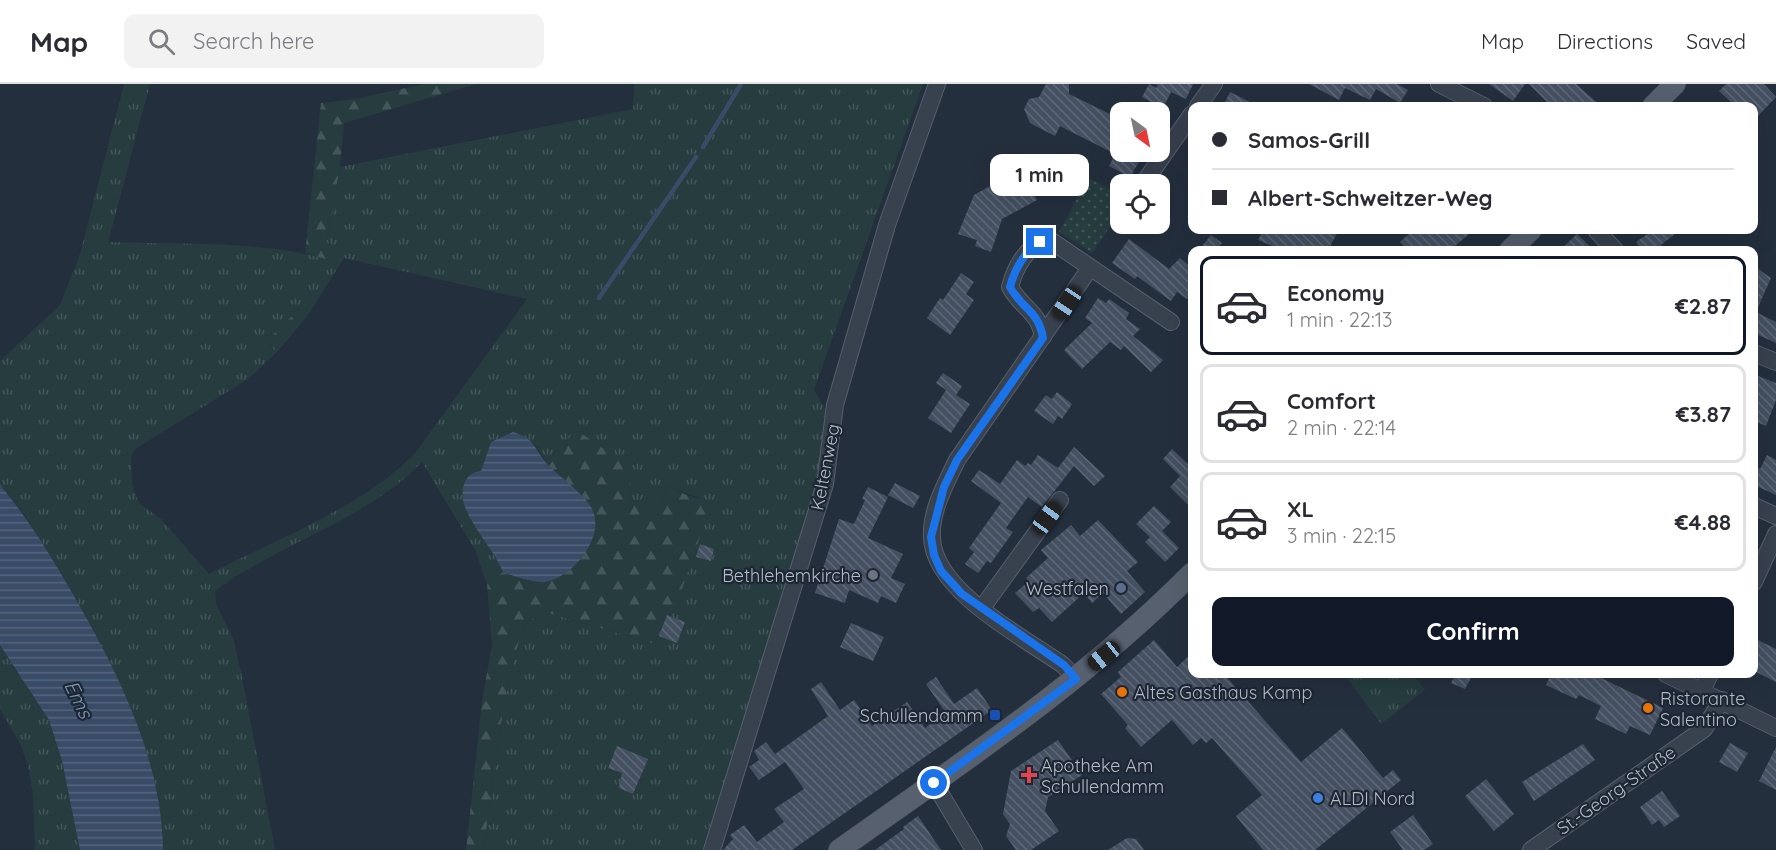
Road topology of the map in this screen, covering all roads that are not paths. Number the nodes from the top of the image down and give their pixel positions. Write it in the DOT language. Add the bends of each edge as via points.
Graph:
graph roads {
  1 [pos="937,84"];
  2 [pos="1214,84"];
  3 [pos="1439,84"];
  4 [pos="1676,84"];
  5 [pos="1201,102"];
  6 [pos="1476,102"];
  7 [pos="1657,102"];
  8 [pos="1188,120"];
  9 [pos="1150,174"];
  10 [pos="1527,234"];
  11 [pos="1600,234"];
  12 [pos="1514,246"];
  13 [pos="1611,246"];
  14 [pos="1090,268"];
  15 [pos="1171,322"];
  16 [pos="1043,338"];
  17 [pos="1758,355"];
  18 [pos="1776,362"];
  19 [pos="1060,500"];
  20 [pos="1758,508"];
  21 [pos="1776,516"];
  22 [pos="1776,534"];
  23 [pos="1758,573"];
  24 [pos="1188,577"];
  25 [pos="982,608"];
  26 [pos="1674,678"];
  27 [pos="1708,678"];
  28 [pos="1076,679"];
  29 [pos="1702,691"];
  30 [pos="1722,700"];
  31 [pos="1776,728"];
  32 [pos="934,783"];
  33 [pos="712,850"];
  34 [pos="839,850"];
  35 [pos="974,850"];
  36 [pos="1530,850"];
  1 -- 33 [label="street, Keltenweg" via="887,225 835,405 825,484"];
  2 -- 5 [label="street"];
  3 -- 6 [label="street"];
  4 -- 7 [label="main road"];
  8 -- 9 [label="street"];
  10 -- 12 [label="main road"];
  11 -- 13 [label="street"];
  14 -- 15 [label="street"];
  14 -- 16 [label="street"];
  14 -- 16 [label="street" via="1050,240 1032,246 1010,287 1041,323"];
  16 -- 25 [label="street" via="957,460 933,522 931,537 941,571 962,594"];
  17 -- 18 [label="street"];
  19 -- 25 [label="street"];
  20 -- 21 [label="street"];
  22 -- 23 [label="street"];
  24 -- 28 [label="main road"];
  25 -- 28 [label="street" via="1064,665"];
  26 -- 29 [label="street"];
  27 -- 29 [label="street"];
  28 -- 32 [label="main road"];
  29 -- 30 [label="street"];
  30 -- 31 [label="street"];
  30 -- 36 [label="street, St.-Georg-Straße" via="1704,729"];
  32 -- 34 [label="main road"];
  32 -- 35 [label="street"];
}
